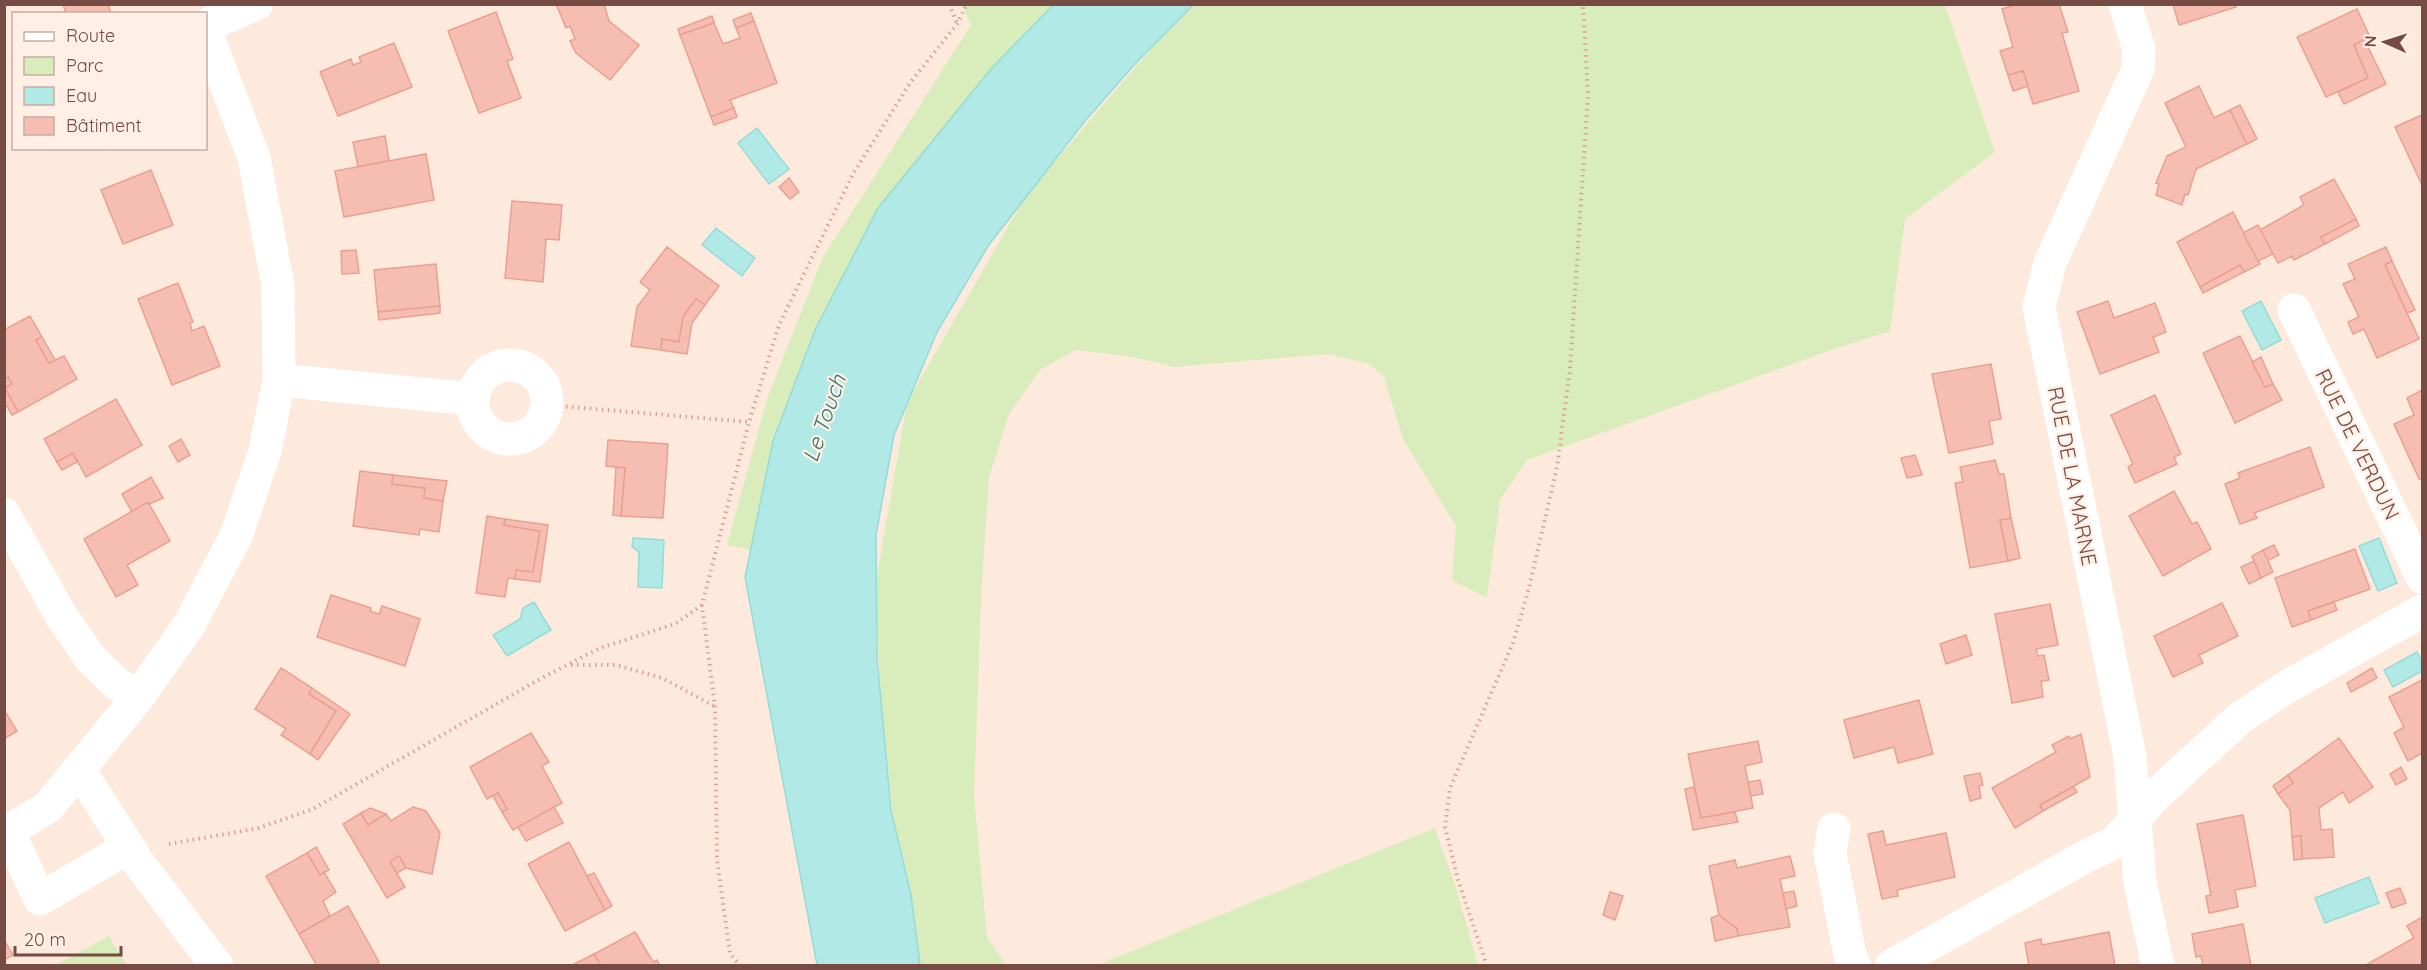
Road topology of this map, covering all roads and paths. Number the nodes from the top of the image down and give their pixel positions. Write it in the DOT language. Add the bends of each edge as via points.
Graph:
graph roads {
  1 [pos="256,4"];
  2 [pos="949,4"];
  3 [pos="967,4"];
  4 [pos="1583,4"];
  5 [pos="2125,4"];
  6 [pos="957,24"];
  7 [pos="207,25"];
  8 [pos="207,35"];
  9 [pos="2294,310"];
  10 [pos="279,380"];
  11 [pos="472,399"];
  12 [pos="548,405"];
  13 [pos="749,422"];
  14 [pos="4,514"];
  15 [pos="2422,577"];
  16 [pos="702,605"];
  17 [pos="2422,611"];
  18 [pos="569,665"];
  19 [pos="139,696"];
  20 [pos="715,706"];
  21 [pos="79,770"];
  22 [pos="2134,821"];
  23 [pos="1834,829"];
  24 [pos="6,833"];
  25 [pos="144,846"];
  26 [pos="217,966"];
  27 [pos="741,966"];
  28 [pos="1487,966"];
  29 [pos="1855,966"];
  30 [pos="1891,966"];
  31 [pos="2157,966"];
  1 -- 7 [label="street"];
  2 -- 6 [label="path"];
  3 -- 6 [label="path"];
  4 -- 28 [label="path" via="1588,95 1570,369 1557,467 1513,643 1450,789 1444,827"];
  5 -- 22 [label="street, RUE DE LA MARNE" via="2139,50 2138,69 2049,263 2040,307 2130,757"];
  6 -- 13 [label="path" via="910,83 853,174 779,325"];
  8 -- 10 [label="street" via="254,158 278,286"];
  9 -- 15 [label="street, RUE DE VERDUN"];
  10 -- 11 [label="street"];
  10 -- 19 [label="street" via="265,451 236,536 189,625"];
  11 -- 12 [label="street" via="484,374 504,365 517,365 533,372 542,382"];
  11 -- 12 [label="street" via="482,428 505,440 525,436 539,426"];
  12 -- 13 [label="path"];
  13 -- 16 [label="path"];
  14 -- 19 [label="street" via="62,617 91,659 117,684"];
  16 -- 18 [label="path" via="675,624 600,648"];
  16 -- 20 [label="path"];
  17 -- 22 [label="street" via="2290,685 2240,718 2155,796"];
  18 -- 20 [label="path" via="616,665 634,670 662,678"];
  18 -- 25 [label="path" via="313,809 259,828"];
  19 -- 21 [label="street"];
  20 -- 27 [label="path" via="717,860 730,954"];
  21 -- 24 [label="street" via="48,807"];
  21 -- 25 [label="street"];
  22 -- 30 [label="street" via="2114,843"];
  22 -- 31 [label="street, RUE DE LA MARNE" via="2140,882"];
  23 -- 29 [label="street" via="1830,853"];
  24 -- 25 [label="street" via="40,899"];
  25 -- 26 [label="street" via="167,903"];
}
